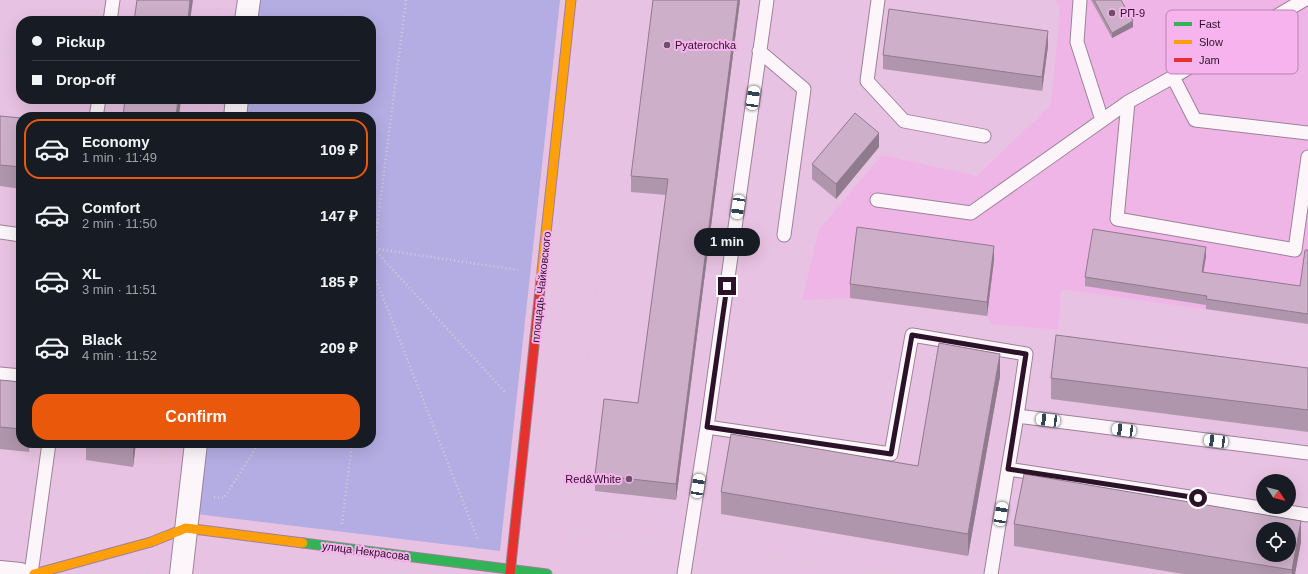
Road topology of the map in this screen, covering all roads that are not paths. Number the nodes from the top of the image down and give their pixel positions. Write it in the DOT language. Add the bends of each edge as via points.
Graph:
graph roads {
  1 [pos="112,0"];
  2 [pos="249,0"];
  3 [pos="572,0"];
  4 [pos="766,0"];
  5 [pos="878,0"];
  6 [pos="1080,0"];
  7 [pos="1304,0"];
  8 [pos="1287,10"];
  9 [pos="110,16"];
  10 [pos="247,16"];
  11 [pos="759,51"];
  12 [pos="1178,74"];
  13 [pos="1173,77"];
  14 [pos="1128,102"];
  15 [pos="1102,120"];
  16 [pos="1308,133"];
  17 [pos="984,136"];
  18 [pos="1308,157"];
  19 [pos="877,200"];
  20 [pos="1304,212"];
  21 [pos="0,232"];
  22 [pos="16,234"];
  23 [pos="784,235"];
  24 [pos="0,374"];
  25 [pos="16,376"];
  26 [pos="1017,416"];
  27 [pos="707,427"];
  28 [pos="49,448"];
  29 [pos="195,448"];
  30 [pos="1308,453"];
  31 [pos="1008,469"];
  32 [pos="1308,515"];
  33 [pos="186,528"];
  34 [pos="0,572"];
  35 [pos="510,572"];
  36 [pos="20,574"];
  37 [pos="31,574"];
  38 [pos="34,574"];
  39 [pos="181,574"];
  40 [pos="547,574"];
  41 [pos="684,574"];
  42 [pos="991,574"];
  1 -- 9 [label="lane"];
  2 -- 10 [label="street"];
  3 -- 35 [label="street, площадь Чайковского"];
  4 -- 11 [label="lane"];
  5 -- 17 [label="lane" via="867,81 904,121"];
  6 -- 15 [label="lane" via="1077,42"];
  7 -- 8 [label="lane"];
  11 -- 23 [label="lane" via="804,89"];
  11 -- 27 [label="lane"];
  12 -- 13 [label="lane"];
  13 -- 14 [label="lane"];
  13 -- 16 [label="lane" via="1195,120"];
  14 -- 15 [label="lane"];
  14 -- 20 [label="lane" via="1117,219 1295,250"];
  15 -- 19 [label="lane" via="971,212"];
  18 -- 20 [label="lane"];
  21 -- 22 [label="lane"];
  24 -- 25 [label="lane"];
  26 -- 27 [label="lane" via="1026,354 912,335 891,454"];
  26 -- 30 [label="lane"];
  26 -- 31 [label="lane"];
  27 -- 41 [label="lane"];
  28 -- 37 [label="lane"];
  29 -- 33 [label="street"];
  31 -- 32 [label="lane"];
  31 -- 42 [label="lane"];
  33 -- 35 [label="street, улица Некрасова" via="488,566"];
  33 -- 38 [label="street" via="151,542"];
  33 -- 39 [label="street"];
  34 -- 36 [label="street"];
  35 -- 40 [label="street, улица Некрасова"];
}
